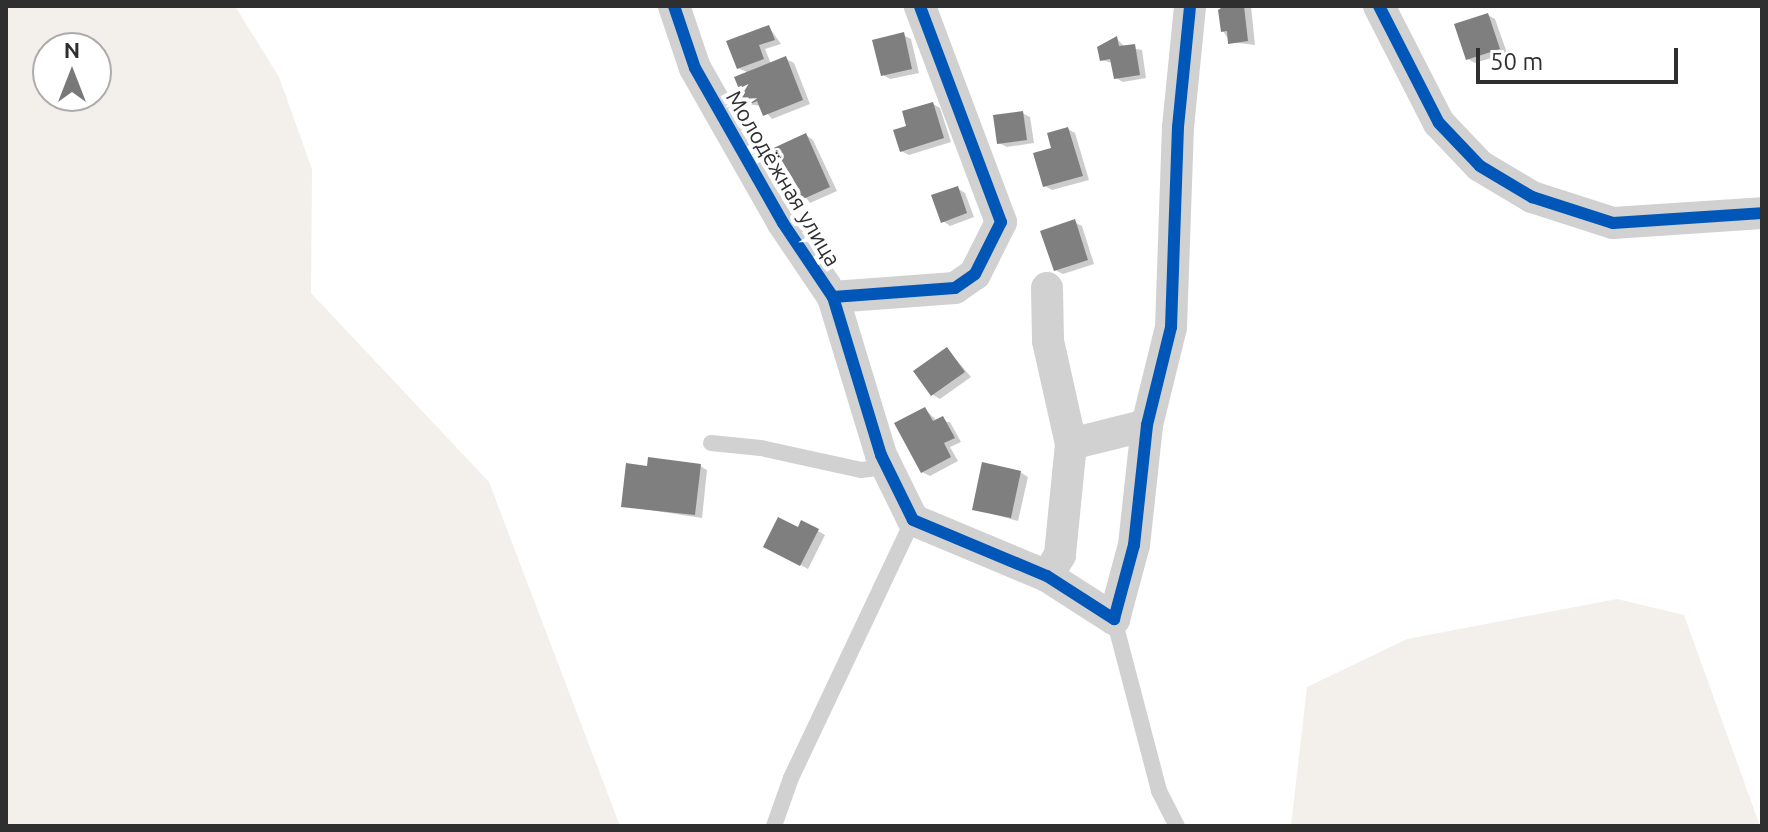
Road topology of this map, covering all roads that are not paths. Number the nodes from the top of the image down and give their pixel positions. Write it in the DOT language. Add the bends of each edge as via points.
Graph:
graph roads {
  1 [pos="674,6"];
  2 [pos="920,6"];
  3 [pos="1190,6"];
  4 [pos="1379,6"];
  5 [pos="1762,213"];
  6 [pos="1047,288"];
  7 [pos="833,297"];
  8 [pos="1147,425"];
  9 [pos="711,443"];
  10 [pos="1071,444"];
  11 [pos="887,467"];
  12 [pos="913,520"];
  13 [pos="1047,576"];
  14 [pos="1114,619"];
  15 [pos="774,826"];
  16 [pos="1177,826"];
  1 -- 7 [label="street, Молодёжная улица" via="695,68 783,223"];
  2 -- 7 [label="street" via="1001,222 975,274 955,288"];
  3 -- 8 [label="street" via="1178,127 1171,327"];
  4 -- 5 [label="street" via="1439,123 1480,166 1532,197 1613,223"];
  6 -- 10 [label="street" via="1048,341"];
  7 -- 11 [label="street, Молодёжная улица"];
  8 -- 10 [label="street"];
  8 -- 14 [label="street" via="1134,545"];
  9 -- 11 [label="lane" via="861,470"];
  10 -- 13 [label="street" via="1060,555"];
  11 -- 12 [label="street, Молодёжная улица"];
  12 -- 13 [label="street"];
  12 -- 15 [label="lane" via="791,778"];
  13 -- 14 [label="street"];
  14 -- 16 [label="lane" via="1159,791"];
}
